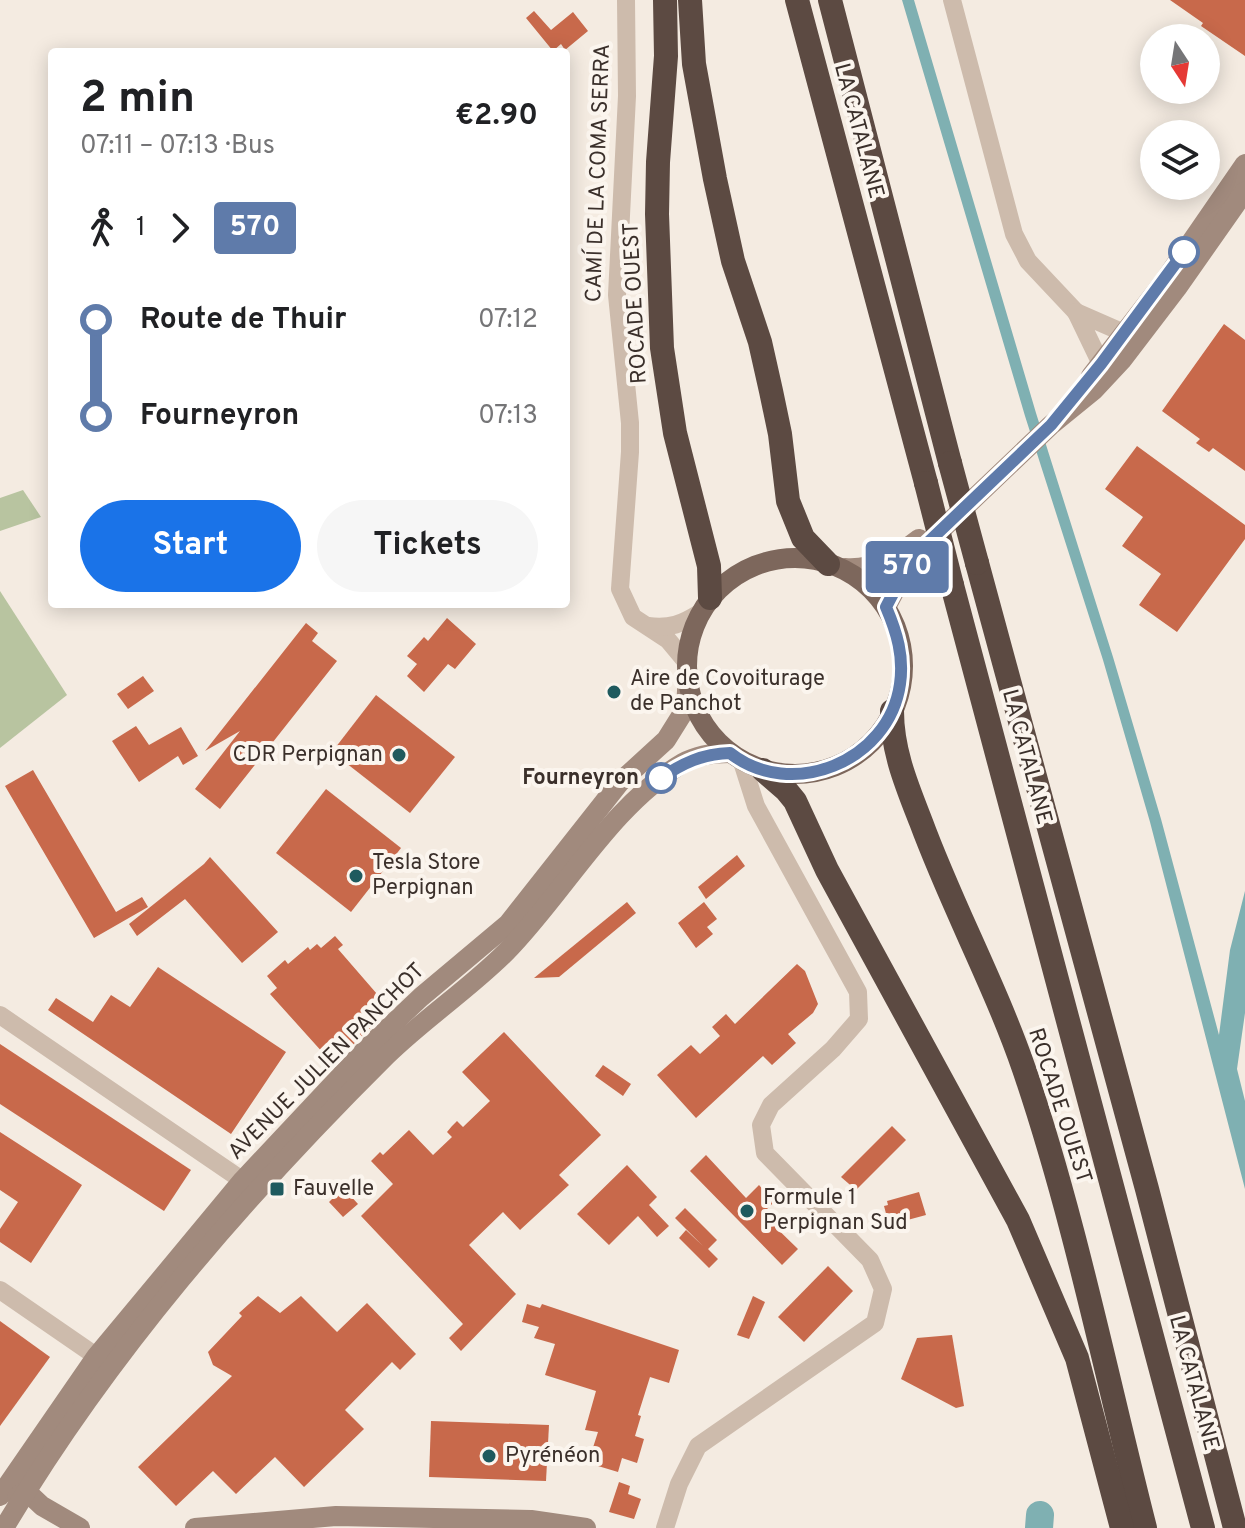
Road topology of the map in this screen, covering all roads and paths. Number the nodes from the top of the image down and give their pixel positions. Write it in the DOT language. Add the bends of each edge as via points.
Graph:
graph roads {
  1 [pos="626,0"];
  2 [pos="665,0"];
  3 [pos="690,0"];
  4 [pos="797,0"];
  5 [pos="830,0"];
  6 [pos="952,0"];
  7 [pos="1245,164"];
  8 [pos="1245,191"];
  9 [pos="1076,312"];
  10 [pos="1124,333"];
  11 [pos="1101,364"];
  12 [pos="1051,425"];
  13 [pos="1017,456"];
  14 [pos="837,566"];
  15 [pos="706,605"];
  16 [pos="886,607"];
  17 [pos="644,626"];
  18 [pos="688,668"];
  19 [pos="892,711"];
  20 [pos="745,761"];
  21 [pos="0,1015"];
  22 [pos="250,1185"];
  23 [pos="0,1290"];
  24 [pos="104,1362"];
  25 [pos="1096,1381"];
  26 [pos="26,1491"];
  27 [pos="0,1496"];
  28 [pos="1126,1496"];
  29 [pos="0,1506"];
  30 [pos="1201,1518"];
  31 [pos="4,1528"];
  32 [pos="80,1528"];
  33 [pos="195,1528"];
  34 [pos="586,1528"];
  35 [pos="665,1528"];
  36 [pos="1122,1528"];
  37 [pos="1145,1528"];
  38 [pos="1235,1528"];
  1 -- 17 [label="street, CAMÍ DE LA COMA SERRA" via="617,295 630,423 620,589 631,614"];
  2 -- 15 [label="highway, ROCADE OUEST" via="657,214 662,348 675,433 709,566"];
  3 -- 14 [label="highway" via="694,64 715,179 733,261 760,342 788,501 803,538"];
  4 -- 30 [label="highway, LA CATALANE, bridge"];
  5 -- 38 [label="highway, LA CATALANE, bridge"];
  6 -- 9 [label="street" via="1014,234 1028,261"];
  7 -- 10 [label="main road"];
  8 -- 12 [label="main road" via="1143,336 1094,390"];
  9 -- 10 [label="street"];
  9 -- 11 [label="street"];
  10 -- 11 [label="main road"];
  11 -- 12 [label="main road"];
  12 -- 13 [label="main road"];
  13 -- 14 [label="main road" via="900,554 863,569"];
  13 -- 16 [label="main road" via="920,550"];
  14 -- 15 [label="main road" via="794,557 756,565 736,575"];
  14 -- 16 [label="main road" via="868,585"];
  15 -- 17 [label="street" via="679,625"];
  15 -- 18 [label="main road" via="690,646"];
  16 -- 19 [label="main road" via="902,660"];
  17 -- 18 [label="street, CAMÍ DE LA COMA SERRA" via="668,640"];
  18 -- 20 [label="main road" via="700,717 716,740"];
  18 -- 22 [label="main road, AVENUE JULIEN PANCHOT" via="686,708 666,740 620,782 508,924 365,1050"];
  19 -- 20 [label="main road" via="866,747 829,769 785,774"];
  19 -- 25 [label="highway, ROCADE OUEST" via="895,749 913,802 1023,1068 1053,1165"];
  20 -- 22 [label="main road, AVENUE JULIEN PANCHOT" via="712,753 686,762 648,789 504,953"];
  20 -- 25 [label="highway, ROCADE OUEST" via="795,801 827,870 1018,1220"];
  20 -- 35 [label="street" via="751,793 767,828 858,992 859,1019 771,1105 761,1125 765,1153 870,1260 883,1289 875,1323 698,1446"];
  21 -- 22 [label="street"];
  22 -- 24 [label="main road, AVENUE JULIEN PANCHOT" via="197,1259"];
  23 -- 24 [label="street"];
  24 -- 26 [label="main road, AVENUE JULIEN PANCHOT"];
  24 -- 27 [label="main road, AVENUE JULIEN PANCHOT"];
  25 -- 28 [label="highway, ROCADE OUEST"];
  26 -- 29 [label="main road"];
  26 -- 31 [label="main road, AVENUE JULIEN PANCHOT"];
  26 -- 32 [label="main road"];
  28 -- 36 [label="highway, ROCADE OUEST"];
  28 -- 37 [label="highway, ROCADE OUEST"];
  33 -- 34 [label="main road" via="336,1516 531,1520"];
}
